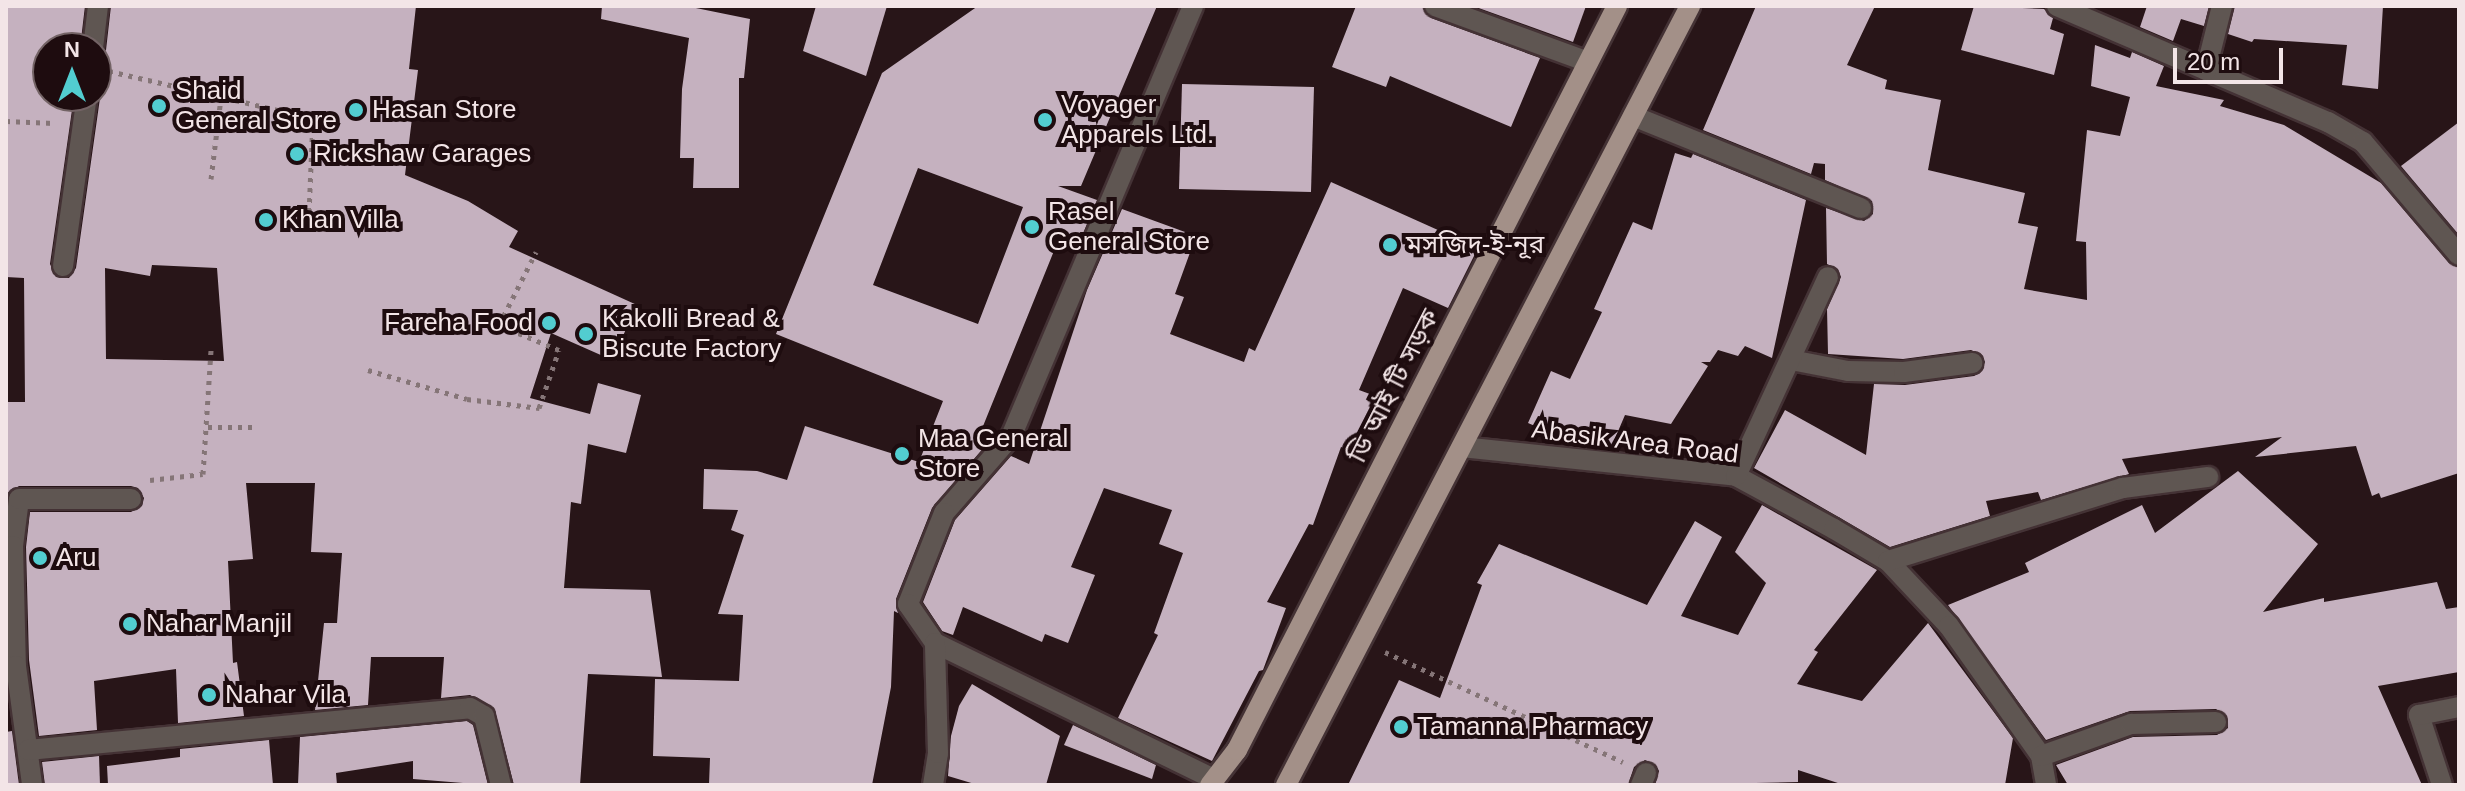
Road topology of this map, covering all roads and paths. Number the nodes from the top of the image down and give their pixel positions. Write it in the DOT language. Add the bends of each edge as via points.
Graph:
graph roads {
  1 [pos="98,6"];
  2 [pos="1193,6"];
  3 [pos="1435,6"];
  4 [pos="1617,6"];
  5 [pos="1690,6"];
  6 [pos="2057,6"];
  7 [pos="2222,6"];
  8 [pos="95,32"];
  9 [pos="1588,62"];
  10 [pos="2206,70"];
  11 [pos="112,72"];
  12 [pos="221,97"];
  13 [pos="85,112"];
  14 [pos="1633,116"];
  15 [pos="6,121"];
  16 [pos="83,124"];
  17 [pos="211,179"];
  18 [pos="1861,208"];
  19 [pos="308,235"];
  20 [pos="536,252"];
  21 [pos="2459,255"];
  22 [pos="63,266"];
  23 [pos="1828,277"];
  24 [pos="211,349"];
  25 [pos="1791,360"];
  26 [pos="1972,363"];
  27 [pos="368,370"];
  28 [pos="208,427"];
  29 [pos="255,427"];
  30 [pos="1462,447"];
  31 [pos="1736,476"];
  32 [pos="2208,477"];
  33 [pos="131,499"];
  34 [pos="10,546"];
  35 [pos="1888,561"];
  36 [pos="1363,641"];
  37 [pos="935,643"];
  38 [pos="11,667"];
  39 [pos="2459,707"];
  40 [pos="2216,722"];
  41 [pos="28,750"];
  42 [pos="2041,756"];
  43 [pos="1644,779"];
  44 [pos="1212,782"];
  45 [pos="32,785"];
  46 [pos="501,785"];
  47 [pos="933,785"];
  48 [pos="1286,785"];
  49 [pos="2046,785"];
  50 [pos="2442,785"];
  1 -- 8 [label="street"];
  2 -- 37 [label="street" via="1012,435 944,513 908,604"];
  3 -- 9 [label="street"];
  4 -- 9 [label="main road, ডি আই টি সড়ক"];
  5 -- 14 [label="main road"];
  6 -- 10 [label="street"];
  7 -- 10 [label="street"];
  9 -- 44 [label="main road, ডি আই টি সড়ক" via="1237,750"];
  10 -- 21 [label="street" via="2363,142"];
  11 -- 12 [label="path"];
  12 -- 17 [label="path"];
  12 -- 19 [label="path" via="313,118"];
  13 -- 16 [label="street"];
  14 -- 18 [label="street"];
  14 -- 30 [label="main road"];
  15 -- 16 [label="path"];
  16 -- 22 [label="street"];
  20 -- 27 [label="path" via="499,325 559,350 539,408 467,399"];
  23 -- 25 [label="street"];
  24 -- 28 [label="path"];
  25 -- 26 [label="street" via="1848,371 1904,372"];
  25 -- 31 [label="street"];
  28 -- 29 [label="path"];
  28 -- 33 [label="path" via="203,474 144,482"];
  30 -- 31 [label="street, Abasik Area Road"];
  30 -- 36 [label="main road"];
  31 -- 35 [label="street, Abasik Area Road"];
  32 -- 35 [label="street" via="2123,488"];
  33 -- 34 [label="street" via="19,499"];
  34 -- 38 [label="street"];
  35 -- 42 [label="street, Abasik Area Road" via="1949,626"];
  36 -- 43 [label="path"];
  36 -- 48 [label="main road"];
  37 -- 44 [label="street"];
  37 -- 47 [label="street" via="938,753"];
  38 -- 41 [label="street"];
  39 -- 50 [label="street" via="2419,715"];
  40 -- 42 [label="street" via="2131,724"];
  41 -- 45 [label="street"];
  41 -- 46 [label="street" via="470,708 484,716"];
  42 -- 49 [label="street, Abasik Area Road"];
}
